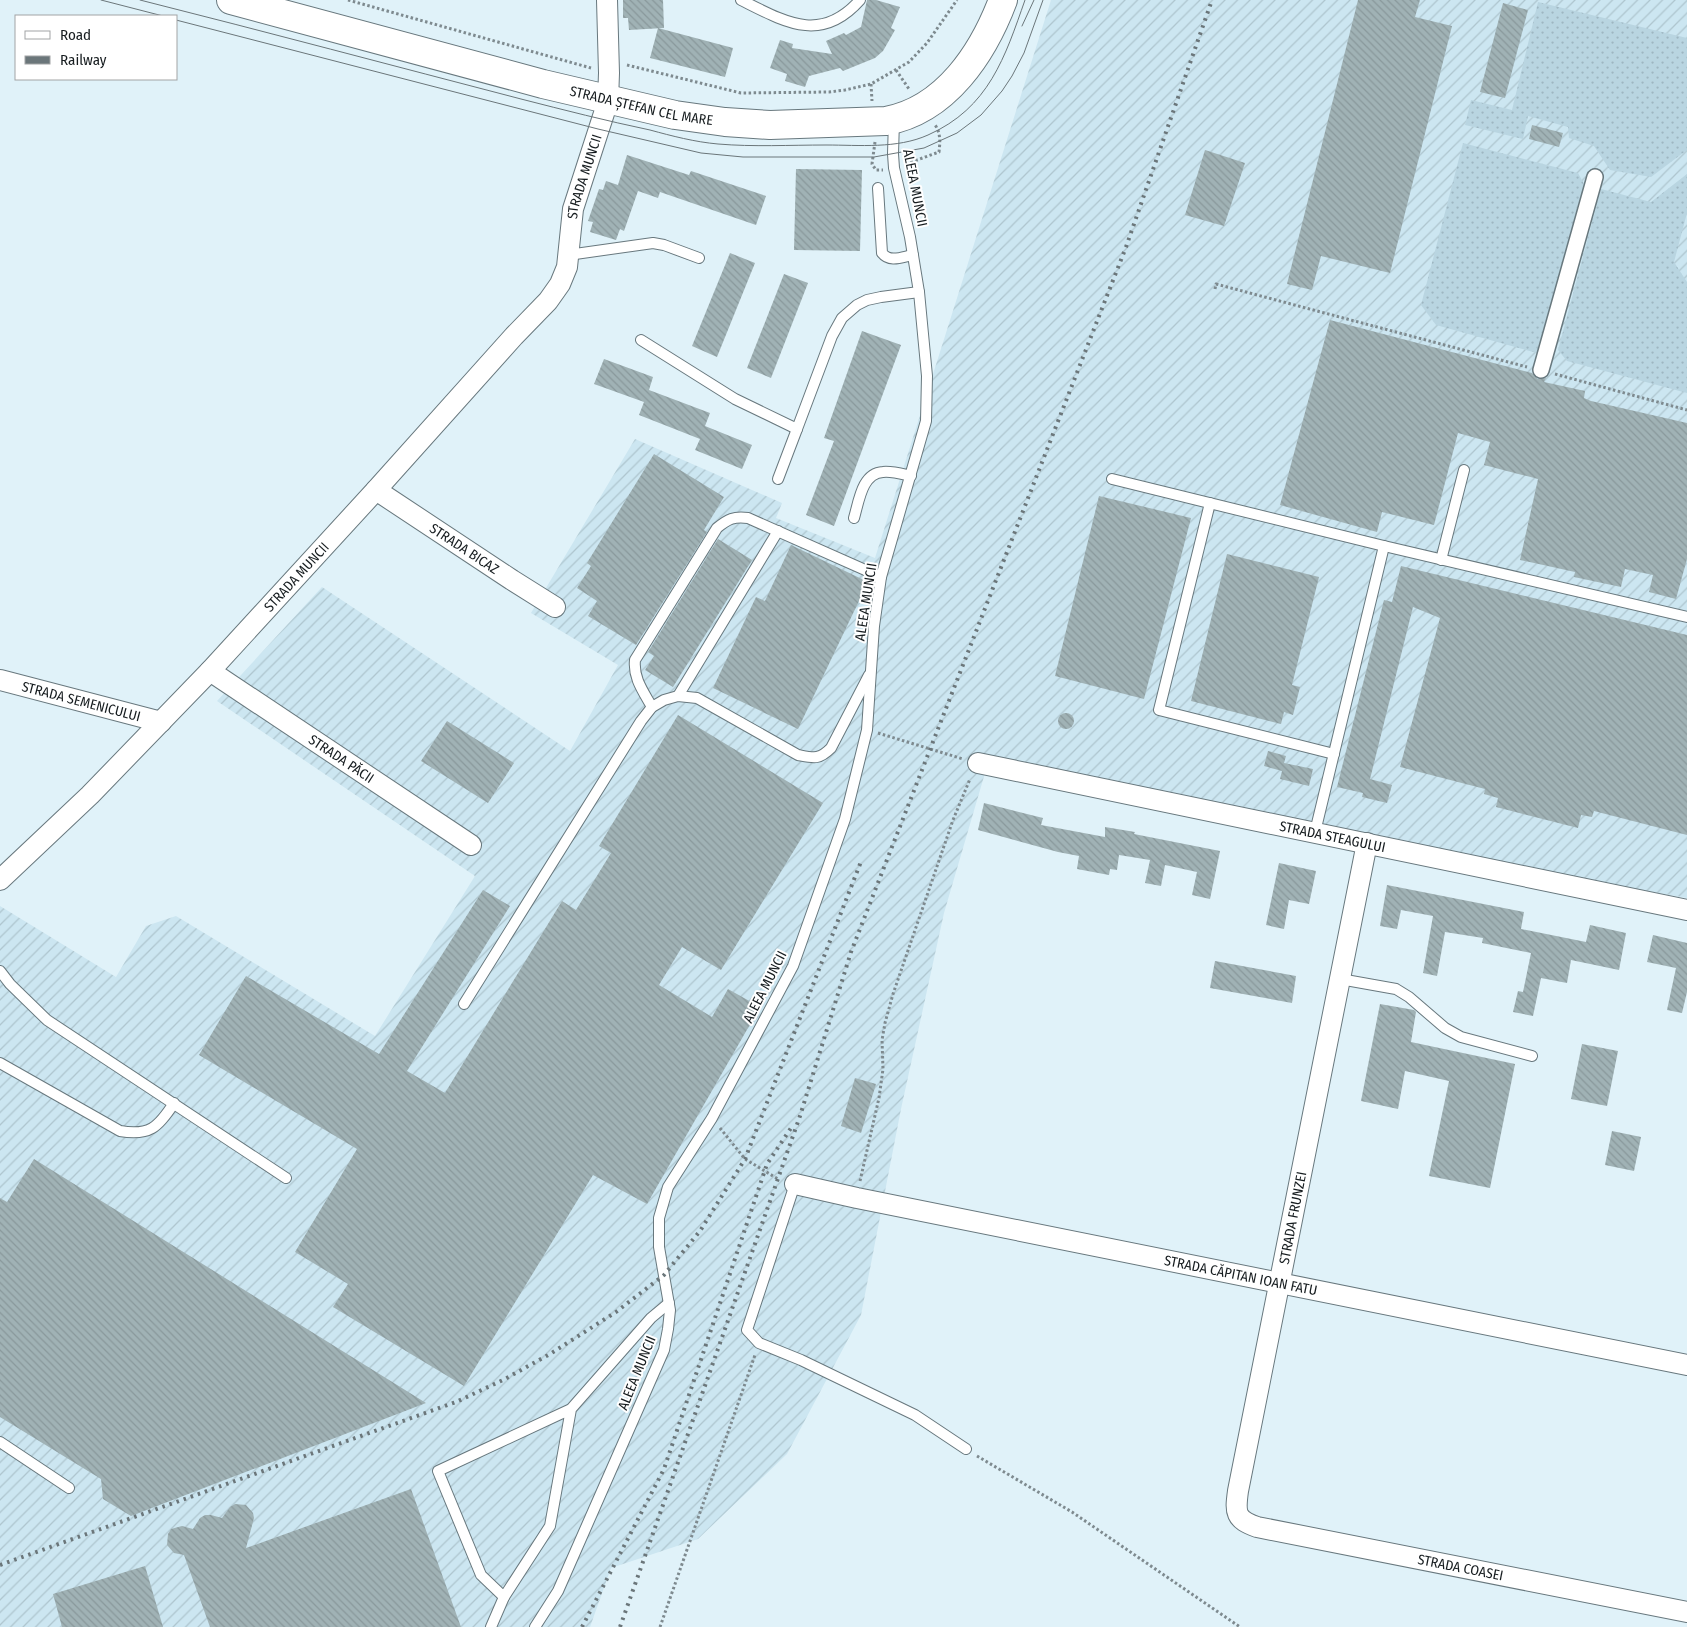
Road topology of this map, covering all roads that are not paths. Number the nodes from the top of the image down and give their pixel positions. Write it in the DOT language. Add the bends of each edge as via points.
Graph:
graph roads {
  1 [pos="231,0"];
  2 [pos="607,0"];
  3 [pos="741,0"];
  4 [pos="860,0"];
  5 [pos="1003,0"];
  6 [pos="608,101"];
  7 [pos="894,120"];
  8 [pos="1594,177"];
  9 [pos="878,188"];
  10 [pos="568,255"];
  11 [pos="913,255"];
  12 [pos="699,258"];
  13 [pos="920,292"];
  14 [pos="640,340"];
  15 [pos="1541,370"];
  16 [pos="797,429"];
  17 [pos="1464,470"];
  18 [pos="911,476"];
  19 [pos="778,479"];
  20 [pos="1112,479"];
  21 [pos="376,490"];
  22 [pos="1210,503"];
  23 [pos="854,518"];
  24 [pos="778,531"];
  25 [pos="1384,546"];
  26 [pos="1441,560"];
  27 [pos="881,577"];
  28 [pos="555,607"];
  29 [pos="1687,617"];
  30 [pos="871,670"];
  31 [pos="210,671"];
  32 [pos="0,680"];
  33 [pos="678,696"];
  34 [pos="652,707"];
  35 [pos="161,722"];
  36 [pos="1334,754"];
  37 [pos="978,763"];
  38 [pos="1315,832"];
  39 [pos="1367,843"];
  40 [pos="471,844"];
  41 [pos="0,880"];
  42 [pos="1687,910"];
  43 [pos="0,971"];
  44 [pos="1340,979"];
  45 [pos="464,1004"];
  46 [pos="1532,1056"];
  47 [pos="0,1063"];
  48 [pos="174,1104"];
  49 [pos="286,1178"];
  50 [pos="795,1184"];
  51 [pos="1280,1284"];
  52 [pos="669,1303"];
  53 [pos="1687,1365"];
  54 [pos="571,1410"];
  55 [pos="0,1442"];
  56 [pos="966,1449"];
  57 [pos="69,1488"];
  58 [pos="1237,1515"];
  59 [pos="504,1597"];
  60 [pos="1687,1612"];
  61 [pos="491,1627"];
  62 [pos="535,1627"];
  1 -- 6 [label="main road, STRADA ȘTEFAN CEL MARE"];
  2 -- 6 [label="street, STRADA MUNCII"];
  3 -- 4 [label="lane" via="803,26 835,21"];
  5 -- 7 [label="main road, STRADA ȘTEFAN CEL MARE" via="989,33 962,74 922,108"];
  6 -- 7 [label="main road, STRADA ȘTEFAN CEL MARE" via="675,116 770,125"];
  6 -- 10 [label="street, STRADA MUNCII" via="576,196"];
  7 -- 11 [label="lane, ALEEA MUNCII" via="894,168"];
  8 -- 15 [label="street"];
  9 -- 11 [label="lane" via="882,253 890,259"];
  10 -- 12 [label="lane" via="653,243"];
  10 -- 21 [label="street, STRADA MUNCII" via="560,284 548,301"];
  11 -- 13 [label="lane, ALEEA MUNCII"];
  13 -- 16 [label="lane" via="867,300 842,318 832,336"];
  13 -- 18 [label="lane, ALEEA MUNCII" via="927,376 926,421"];
  14 -- 16 [label="lane" via="735,400"];
  16 -- 19 [label="lane"];
  17 -- 26 [label="lane"];
  18 -- 23 [label="lane" via="884,471 874,473 867,479"];
  18 -- 27 [label="lane, ALEEA MUNCII"];
  20 -- 22 [label="lane"];
  21 -- 28 [label="street, STRADA BICAZ"];
  21 -- 31 [label="street, STRADA MUNCII"];
  22 -- 25 [label="lane"];
  22 -- 36 [label="lane" via="1159,710"];
  24 -- 27 [label="lane"];
  24 -- 33 [label="lane"];
  24 -- 34 [label="lane" via="738,516 717,528 635,660 638,683"];
  25 -- 26 [label="lane"];
  25 -- 36 [label="lane"];
  26 -- 29 [label="lane"];
  27 -- 30 [label="lane, ALEEA MUNCII"];
  30 -- 33 [label="lane" via="831,748 816,758 798,756 697,698"];
  30 -- 52 [label="lane, ALEEA MUNCII" via="867,730 845,819 793,966 712,1118 668,1186 659,1218 659,1247"];
  31 -- 35 [label="street, STRADA MUNCII"];
  31 -- 40 [label="street, STRADA PĂCII"];
  32 -- 35 [label="street, STRADA SEMENICULUI"];
  33 -- 34 [label="lane"];
  34 -- 45 [label="lane"];
  35 -- 41 [label="street, STRADA MUNCII"];
  36 -- 38 [label="lane"];
  37 -- 38 [label="street, STRADA STEAGULUI"];
  38 -- 39 [label="street, STRADA STEAGULUI"];
  39 -- 42 [label="street, STRADA STEAGULUI"];
  39 -- 44 [label="street, STRADA FRUNZEI"];
  43 -- 48 [label="lane" via="47,1020"];
  44 -- 46 [label="lane" via="1396,989 1461,1038"];
  44 -- 51 [label="street, STRADA FRUNZEI"];
  47 -- 48 [label="lane" via="120,1131 150,1130"];
  48 -- 49 [label="lane"];
  50 -- 51 [label="street, STRADA CĂPITAN IOAN FATU"];
  50 -- 56 [label="lane" via="747,1330 759,1343 915,1416"];
  51 -- 53 [label="street, STRADA CĂPITAN IOAN FATU"];
  51 -- 58 [label="street, STRADA FRUNZEI" via="1238,1490"];
  52 -- 54 [label="lane" via="651,1318"];
  52 -- 62 [label="lane, ALEEA MUNCII" via="664,1350 558,1591"];
  54 -- 59 [label="lane" via="550,1526"];
  54 -- 59 [label="lane" via="438,1470 481,1575"];
  55 -- 57 [label="lane"];
  58 -- 60 [label="street, STRADA COASEI" via="1257,1527"];
  59 -- 61 [label="lane"];
}
